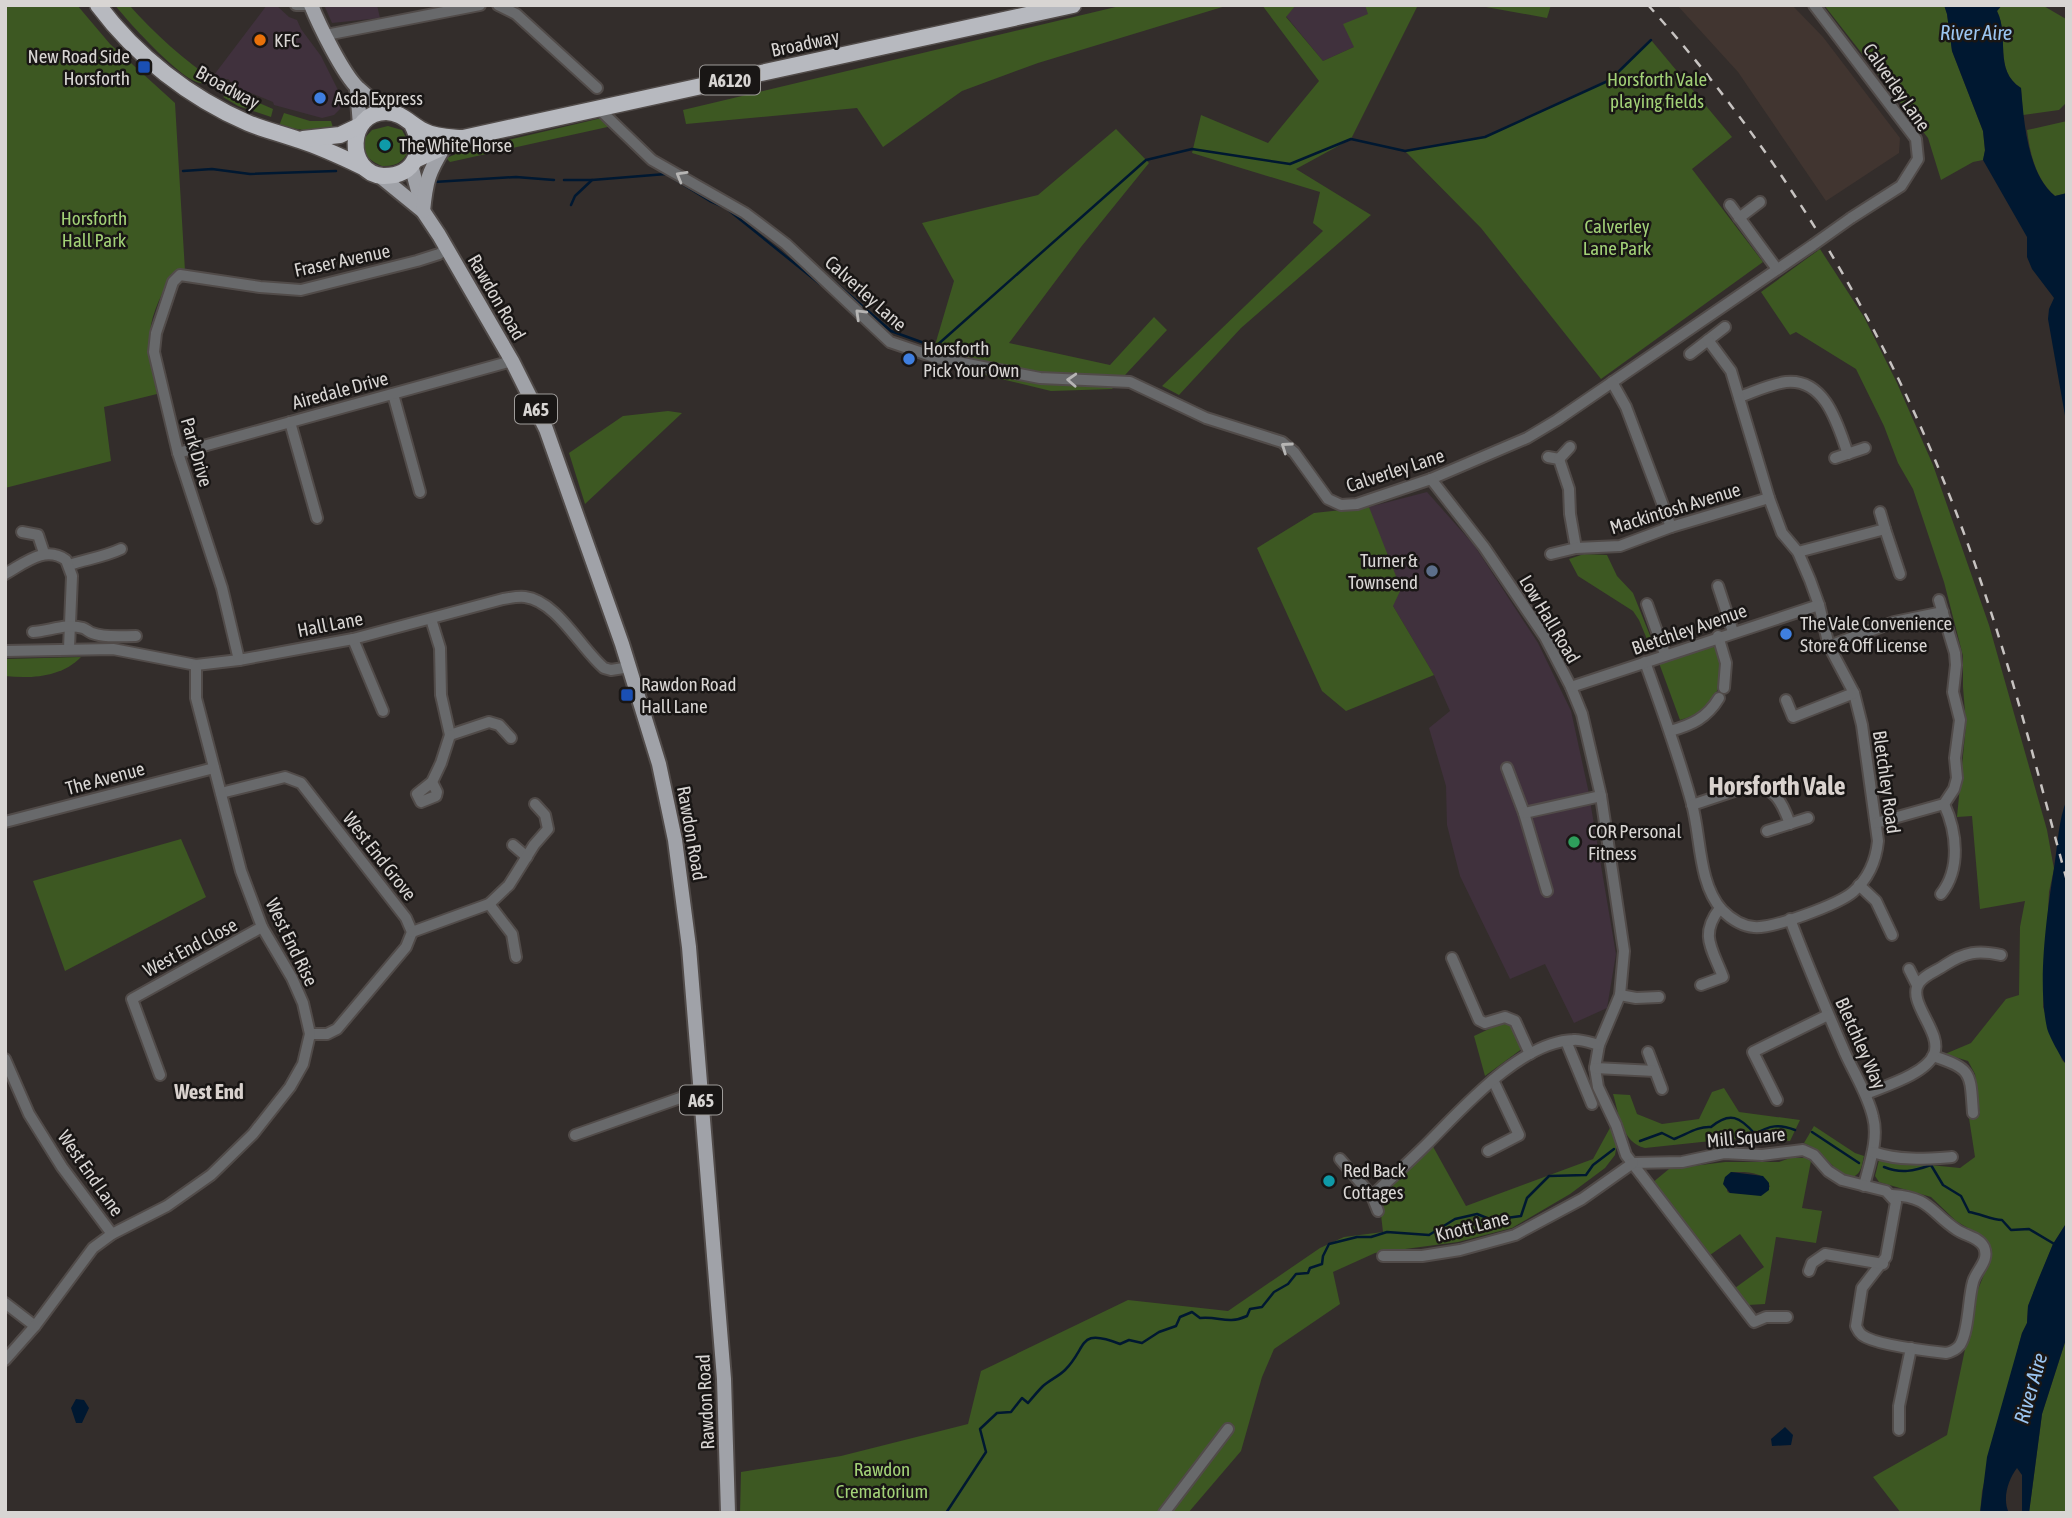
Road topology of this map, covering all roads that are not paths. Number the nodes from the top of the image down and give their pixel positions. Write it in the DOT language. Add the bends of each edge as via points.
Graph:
graph roads {
  1 [pos="98,5"];
  2 [pos="296,5"];
  3 [pos="304,5"];
  4 [pos="311,5"];
  5 [pos="480,5"];
  6 [pos="498,5"];
  7 [pos="522,5"];
  8 [pos="1073,5"];
  9 [pos="1814,5"];
  10 [pos="461,7"];
  11 [pos="510,9"];
  12 [pos="327,35"];
  13 [pos="357,88"];
  14 [pos="597,88"];
  15 [pos="599,108"];
  16 [pos="396,113"];
  17 [pos="412,124"];
  18 [pos="360,126"];
  19 [pos="463,138"];
  20 [pos="297,139"];
  21 [pos="444,147"];
  22 [pos="413,163"];
  23 [pos="363,166"];
  24 [pos="380,176"];
  25 [pos="1759,202"];
  26 [pos="1730,205"];
  27 [pos="423,211"];
  28 [pos="1739,218"];
  29 [pos="447,248"];
  30 [pos="1777,269"];
  31 [pos="200,277"];
  32 [pos="1726,327"];
  33 [pos="1709,340"];
  34 [pos="1689,354"];
  35 [pos="512,361"];
  36 [pos="1612,382"];
  37 [pos="393,394"];
  38 [pos="1739,397"];
  39 [pos="290,422"];
  40 [pos="1570,447"];
  41 [pos="1865,447"];
  42 [pos="178,453"];
  43 [pos="1848,454"];
  44 [pos="1835,458"];
  45 [pos="1431,479"];
  46 [pos="420,492"];
  47 [pos="1769,498"];
  48 [pos="1880,512"];
  49 [pos="317,518"];
  50 [pos="1671,527"];
  51 [pos="1885,529"];
  52 [pos="22,532"];
  53 [pos="1576,548"];
  54 [pos="121,549"];
  55 [pos="1798,552"];
  56 [pos="44,553"];
  57 [pos="1551,554"];
  58 [pos="69,565"];
  59 [pos="5,574"];
  60 [pos="1900,574"];
  61 [pos="1718,586"];
  62 [pos="1939,600"];
  63 [pos="1647,604"];
  64 [pos="1819,605"];
  65 [pos="1943,612"];
  66 [pos="431,619"];
  67 [pos="70,628"];
  68 [pos="33,632"];
  69 [pos="1733,632"];
  70 [pos="136,636"];
  71 [pos="1718,636"];
  72 [pos="353,639"];
  73 [pos="1829,646"];
  74 [pos="69,648"];
  75 [pos="5,651"];
  76 [pos="1665,654"];
  77 [pos="239,660"];
  78 [pos="1645,662"];
  79 [pos="195,665"];
  80 [pos="630,667"];
  81 [pos="1571,687"];
  82 [pos="1854,693"];
  83 [pos="1786,700"];
  84 [pos="383,711"];
  85 [pos="1670,731"];
  86 [pos="450,736"];
  87 [pos="511,738"];
  88 [pos="214,768"];
  89 [pos="1507,768"];
  90 [pos="432,782"];
  91 [pos="221,793"];
  92 [pos="1601,796"];
  93 [pos="534,804"];
  94 [pos="1944,804"];
  95 [pos="1692,805"];
  96 [pos="1524,813"];
  97 [pos="1808,818"];
  98 [pos="5,822"];
  99 [pos="1876,823"];
  100 [pos="1790,824"];
  101 [pos="1767,831"];
  102 [pos="513,845"];
  103 [pos="527,857"];
  104 [pos="1860,885"];
  105 [pos="1547,891"];
  106 [pos="1941,894"];
  107 [pos="489,904"];
  108 [pos="1720,908"];
  109 [pos="1790,919"];
  110 [pos="262,927"];
  111 [pos="412,932"];
  112 [pos="1892,935"];
  113 [pos="2001,954"];
  114 [pos="516,957"];
  115 [pos="1452,958"];
  116 [pos="1909,969"];
  117 [pos="1701,985"];
  118 [pos="1917,985"];
  119 [pos="1620,995"];
  120 [pos="1659,997"];
  121 [pos="1828,1015"];
  122 [pos="310,1034"];
  123 [pos="1566,1041"];
  124 [pos="1599,1045"];
  125 [pos="1648,1052"];
  126 [pos="1530,1054"];
  127 [pos="1933,1056"];
  128 [pos="5,1059"];
  129 [pos="1595,1068"];
  130 [pos="1655,1071"];
  131 [pos="160,1075"];
  132 [pos="1493,1080"];
  133 [pos="1662,1089"];
  134 [pos="700,1091"];
  135 [pos="1866,1094"];
  136 [pos="1777,1100"];
  137 [pos="1592,1104"];
  138 [pos="1973,1113"];
  139 [pos="575,1135"];
  140 [pos="1488,1151"];
  141 [pos="1873,1152"];
  142 [pos="1952,1157"];
  143 [pos="1340,1159"];
  144 [pos="1633,1163"];
  145 [pos="1864,1186"];
  146 [pos="1892,1195"];
  147 [pos="1372,1196"];
  148 [pos="1378,1211"];
  149 [pos="112,1234"];
  150 [pos="1383,1256"];
  151 [pos="1884,1264"];
  152 [pos="1809,1271"];
  153 [pos="5,1303"];
  154 [pos="1787,1317"];
  155 [pos="35,1326"];
  156 [pos="1911,1348"];
  157 [pos="5,1360"];
  158 [pos="1228,1429"];
  159 [pos="1899,1430"];
  160 [pos="728,1513"];
  161 [pos="1164,1513"];
  1 -- 20 [label="highway, Broadway" via="170,78 224,112"];
  2 -- 3 [label="street"];
  4 -- 12 [label="main road"];
  5 -- 10 [label="street"];
  6 -- 11 [label="street"];
  7 -- 11 [label="street"];
  8 -- 15 [label="highway, Broadway / A6120"];
  9 -- 30 [label="street, Calverley Lane, bridge" via="1916,139 1918,159 1901,186"];
  10 -- 12 [label="street"];
  11 -- 14 [label="street"];
  12 -- 13 [label="main road"];
  13 -- 16 [label="main road"];
  13 -- 18 [label="main road"];
  15 -- 19 [label="highway, Broadway / A6120"];
  45 -- 15 [label="street, Calverley Lane, one-way" via="1341,505 1328,499 1282,442 1206,418 1130,382 1040,378 937,358 890,342 786,244 746,214 652,160"];
  16 -- 17 [label="highway"];
  16 -- 18 [label="highway" via="375,114"];
  17 -- 19 [label="highway, A6120" via="437,136"];
  17 -- 22 [label="highway" via="419,144"];
  18 -- 20 [label="highway" via="340,135"];
  18 -- 23 [label="highway" via="354,147"];
  19 -- 21 [label="highway, A6120"];
  20 -- 23 [label="highway, Broadway"];
  21 -- 22 [label="highway, A6120"];
  21 -- 27 [label="main road" via="426,179"];
  22 -- 24 [label="highway" via="395,175"];
  22 -- 27 [label="main road, Rawdon Road / A65"];
  23 -- 24 [label="highway"];
  24 -- 27 [label="main road, Rawdon Road / A65"];
  25 -- 28 [label="street"];
  26 -- 28 [label="street"];
  27 -- 29 [label="main road, Rawdon Road / A65"];
  28 -- 30 [label="street"];
  29 -- 31 [label="street, Fraser Avenue" via="417,261 301,290"];
  29 -- 35 [label="main road, Rawdon Road / A65"];
  30 -- 36 [label="street, Calverley Lane"];
  31 -- 42 [label="street, Park Drive" via="176,278 156,333 160,386"];
  32 -- 33 [label="street"];
  33 -- 34 [label="street"];
  33 -- 38 [label="street, Bletchley Road" via="1731,371"];
  35 -- 37 [label="street, Airedale Drive"];
  35 -- 80 [label="main road, Rawdon Road / A65" via="555,451"];
  36 -- 45 [label="street, Calverley Lane" via="1527,438"];
  36 -- 50 [label="street" via="1626,407"];
  37 -- 39 [label="street, Airedale Drive"];
  37 -- 46 [label="street"];
  38 -- 43 [label="street" via="1785,382 1804,385 1832,409"];
  38 -- 47 [label="street, Bletchley Road"];
  39 -- 42 [label="street, Airedale Drive"];
  39 -- 49 [label="street"];
  40 -- 53 [label="street" via="1553,458 1569,489"];
  41 -- 43 [label="street"];
  42 -- 77 [label="street, Park Drive" via="222,588"];
  43 -- 44 [label="street"];
  45 -- 81 [label="street, Low Hall Road" via="1484,547 1545,638"];
  47 -- 50 [label="street, Mackintosh Avenue"];
  47 -- 55 [label="street, Bletchley Road" via="1782,533"];
  48 -- 51 [label="street"];
  50 -- 53 [label="street, Mackintosh Avenue" via="1620,546"];
  51 -- 55 [label="street"];
  51 -- 60 [label="street"];
  52 -- 56 [label="street" via="39,533"];
  53 -- 57 [label="street, Mackintosh Avenue"];
  54 -- 58 [label="street"];
  55 -- 64 [label="street, Bletchley Road"];
  56 -- 58 [label="street" via="53,553"];
  56 -- 59 [label="street"];
  58 -- 67 [label="street"];
  61 -- 69 [label="street"];
  62 -- 65 [label="street"];
  63 -- 76 [label="street"];
  64 -- 69 [label="street, Bletchley Avenue"];
  64 -- 73 [label="street, Bletchley Road"];
  65 -- 73 [label="street" via="1894,622"];
  65 -- 94 [label="street" via="1955,653 1953,692 1960,720 1957,778"];
  66 -- 72 [label="street, Hall Lane"];
  66 -- 80 [label="street, Hall Lane" via="516,597 530,598 549,609 604,668"];
  66 -- 86 [label="street" via="440,648 441,695"];
  67 -- 68 [label="street"];
  67 -- 70 [label="street" via="82,627 95,635"];
  67 -- 74 [label="street"];
  69 -- 71 [label="street, Bletchley Avenue"];
  71 -- 76 [label="street, Bletchley Avenue"];
  71 -- 85 [label="street" via="1726,663 1721,693 1696,722"];
  72 -- 77 [label="street, Hall Lane"];
  72 -- 84 [label="street"];
  73 -- 82 [label="street, Bletchley Road"];
  74 -- 75 [label="street, Hall Lane"];
  74 -- 79 [label="street, Hall Lane" via="113,649"];
  76 -- 78 [label="street, Bletchley Avenue"];
  77 -- 79 [label="street, Hall Lane"];
  78 -- 81 [label="street, Bletchley Avenue"];
  78 -- 85 [label="street"];
  79 -- 88 [label="street, West End Rise" via="196,698"];
  80 -- 134 [label="main road, Rawdon Road / A65" via="676,840"];
  81 -- 92 [label="street, Low Hall Road"];
  82 -- 83 [label="street" via="1793,717"];
  82 -- 99 [label="street, Bletchley Road"];
  85 -- 95 [label="street"];
  86 -- 87 [label="street" via="489,722"];
  86 -- 90 [label="street"];
  88 -- 91 [label="street, West End Rise"];
  88 -- 98 [label="street, The Avenue"];
  89 -- 96 [label="street"];
  91 -- 110 [label="street, West End Rise" via="241,871"];
  91 -- 111 [label="street, West End Grove" via="285,777 300,783 406,918"];
  92 -- 96 [label="street"];
  92 -- 119 [label="street, Low Hall Road" via="1624,951"];
  93 -- 103 [label="street" via="548,825"];
  94 -- 99 [label="street"];
  94 -- 106 [label="street" via="1955,858"];
  95 -- 100 [label="street" via="1756,786 1781,800"];
  95 -- 108 [label="street" via="1707,883"];
  96 -- 105 [label="street"];
  97 -- 100 [label="street"];
  99 -- 104 [label="street, Bletchley Road" via="1877,858"];
  100 -- 101 [label="street"];
  102 -- 103 [label="street"];
  103 -- 107 [label="street" via="509,885"];
  104 -- 109 [label="street, Bletchley Road" via="1852,894"];
  104 -- 112 [label="street" via="1876,901"];
  107 -- 111 [label="street"];
  107 -- 114 [label="street" via="512,934"];
  108 -- 109 [label="street, Bletchley Road" via="1733,920 1753,927"];
  108 -- 117 [label="street" via="1708,932 1723,977"];
  109 -- 121 [label="street, Bletchley Way"];
  110 -- 122 [label="street, West End Rise" via="292,978"];
  110 -- 131 [label="street, West End Close" via="132,999"];
  111 -- 122 [label="street, West End Grove" via="406,947 337,1029"];
  113 -- 118 [label="street" via="1970,952"];
  115 -- 126 [label="street" via="1479,1020 1485,1023 1505,1017 1515,1021"];
  116 -- 118 [label="street"];
  118 -- 127 [label="street" via="1916,998 1936,1043"];
  119 -- 120 [label="street"];
  119 -- 124 [label="street, Low Hall Road"];
  121 -- 135 [label="street, Bletchley Way"];
  121 -- 136 [label="street" via="1753,1052"];
  122 -- 149 [label="street, West End Rise" via="303,1064 290,1087 253,1133 211,1175 167,1206"];
  123 -- 124 [label="street"];
  123 -- 126 [label="street"];
  123 -- 137 [label="street"];
  124 -- 129 [label="street, Low Hall Road"];
  125 -- 130 [label="street"];
  126 -- 132 [label="street"];
  127 -- 135 [label="street" via="1923,1069"];
  127 -- 138 [label="street" via="1952,1062 1970,1078"];
  128 -- 149 [label="street, West End Lane" via="29,1114"];
  129 -- 130 [label="street"];
  129 -- 144 [label="street, Low Hall Road" via="1598,1087"];
  130 -- 133 [label="street"];
  132 -- 140 [label="street" via="1519,1135"];
  132 -- 147 [label="street"];
  134 -- 139 [label="street"];
  134 -- 160 [label="main road, Rawdon Road / A65" via="724,1379"];
  135 -- 141 [label="street, Bletchley Way" via="1874,1120"];
  141 -- 142 [label="street" via="1894,1159"];
  141 -- 145 [label="street, Bletchley Way"];
  143 -- 147 [label="street"];
  144 -- 145 [label="street, Mill Square" via="1803,1150 1835,1176"];
  144 -- 150 [label="street, Knott Lane" via="1582,1199 1515,1235 1460,1250"];
  144 -- 154 [label="street, Low Hall Road" via="1754,1322"];
  145 -- 146 [label="street, Mill Square"];
  146 -- 151 [label="street, Mill Square" via="1896,1202"];
  146 -- 156 [label="street, Mill Square" via="1933,1208 1980,1242 1985,1252 1957,1349 1946,1353"];
  147 -- 148 [label="street"];
  149 -- 155 [label="street, West End Lane" via="93,1248"];
  151 -- 152 [label="street" via="1825,1254"];
  151 -- 156 [label="street, Mill Square" via="1862,1288 1856,1326 1864,1337"];
  153 -- 155 [label="street"];
  155 -- 157 [label="street, West End Lane"];
  156 -- 159 [label="street"];
  158 -- 161 [label="street"];
}
